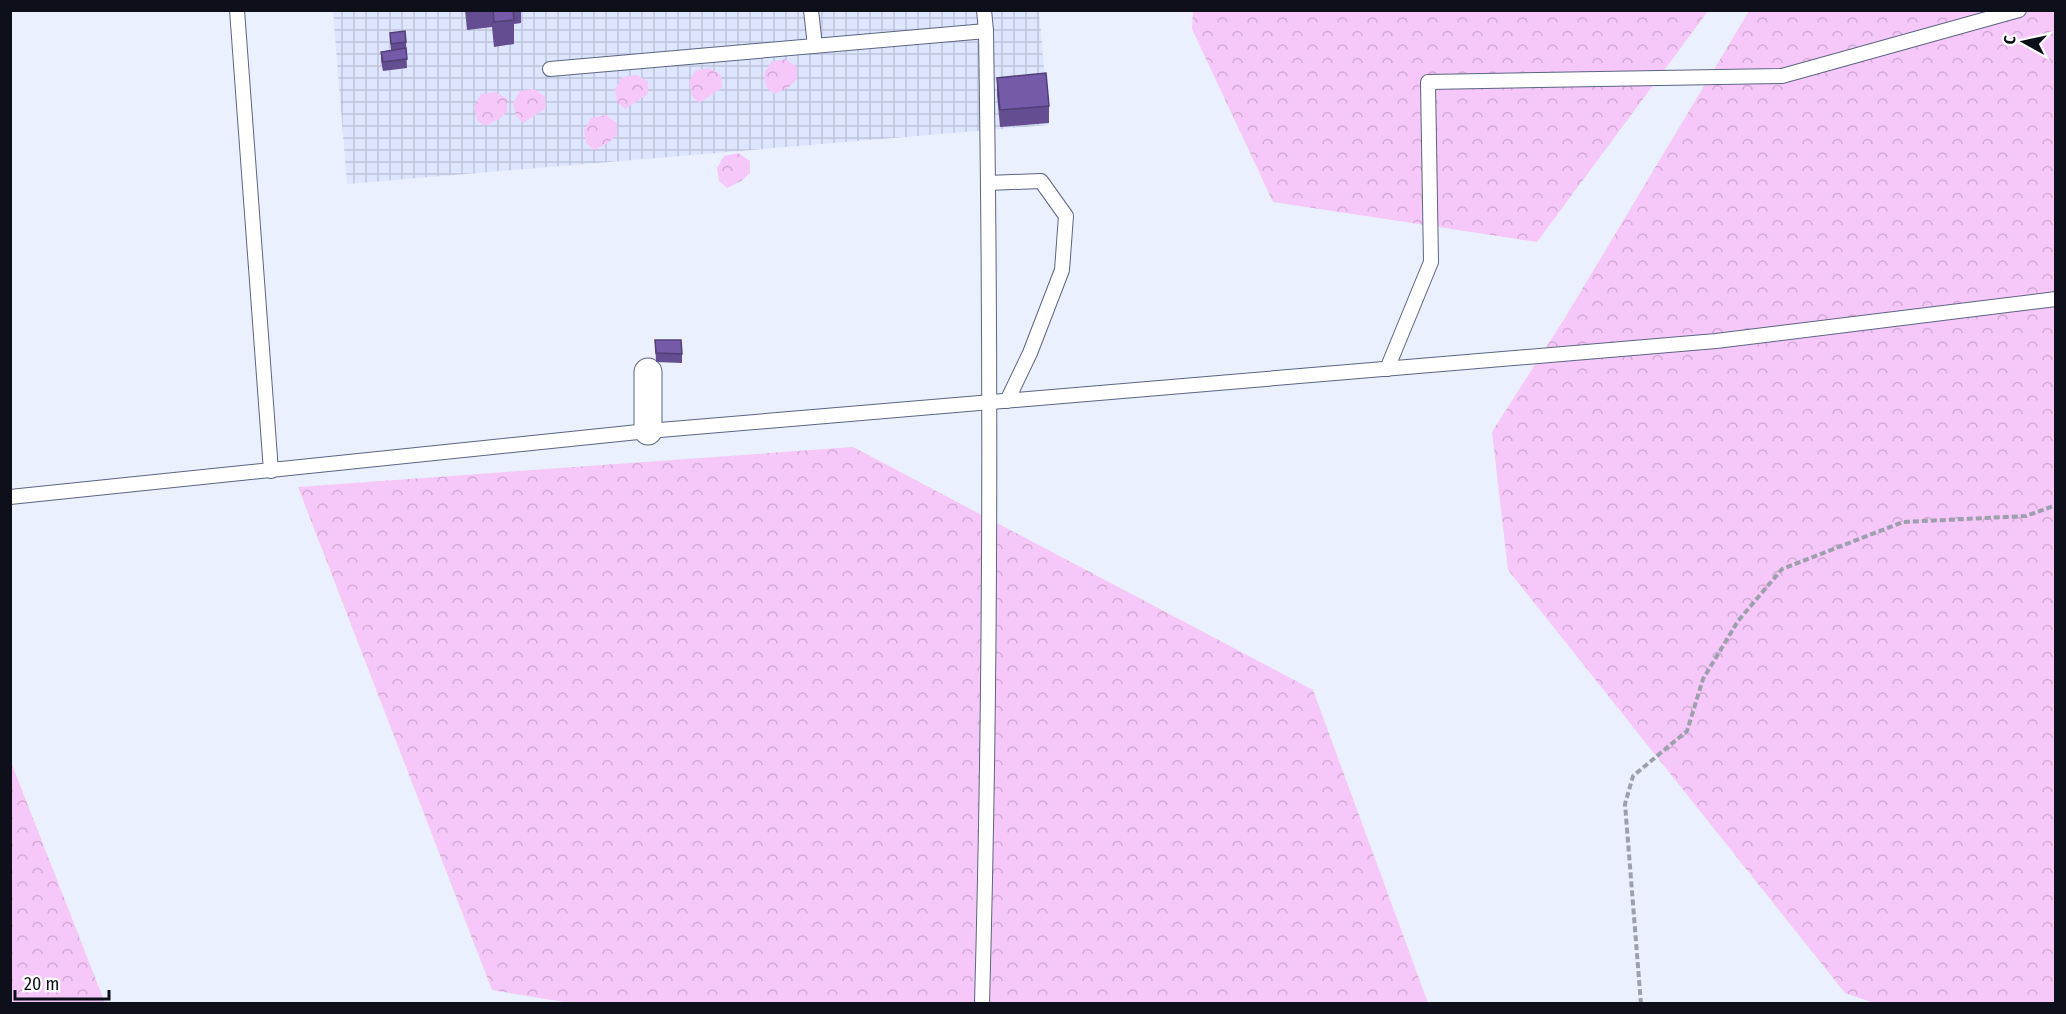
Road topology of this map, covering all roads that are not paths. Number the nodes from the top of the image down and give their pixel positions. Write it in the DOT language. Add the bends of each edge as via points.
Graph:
graph roads {
  1 [pos="237,10"];
  2 [pos="811,10"];
  3 [pos="984,10"];
  4 [pos="2019,10"];
  5 [pos="986,31"];
  6 [pos="815,46"];
  7 [pos="550,69"];
  8 [pos="988,183"];
  9 [pos="2055,299"];
  10 [pos="1387,369"];
  11 [pos="648,372"];
  12 [pos="1007,401"];
  13 [pos="991,402"];
  14 [pos="648,431"];
  15 [pos="271,471"];
  16 [pos="10,496"];
  17 [pos="982,1004"];
  1 -- 15 [label="lane"];
  2 -- 6 [label="lane"];
  3 -- 5 [label="lane"];
  4 -- 10 [label="lane" via="1782,76 1428,82 1431,262"];
  5 -- 6 [label="lane"];
  5 -- 8 [label="lane"];
  6 -- 7 [label="lane"];
  8 -- 12 [label="lane" via="1041,181 1066,216 1062,270"];
  8 -- 13 [label="lane"];
  9 -- 10 [label="lane" via="1716,341"];
  10 -- 12 [label="lane"];
  11 -- 14 [label="street"];
  12 -- 13 [label="lane"];
  13 -- 14 [label="lane"];
  13 -- 17 [label="lane"];
  14 -- 15 [label="lane"];
  15 -- 16 [label="lane"];
}
